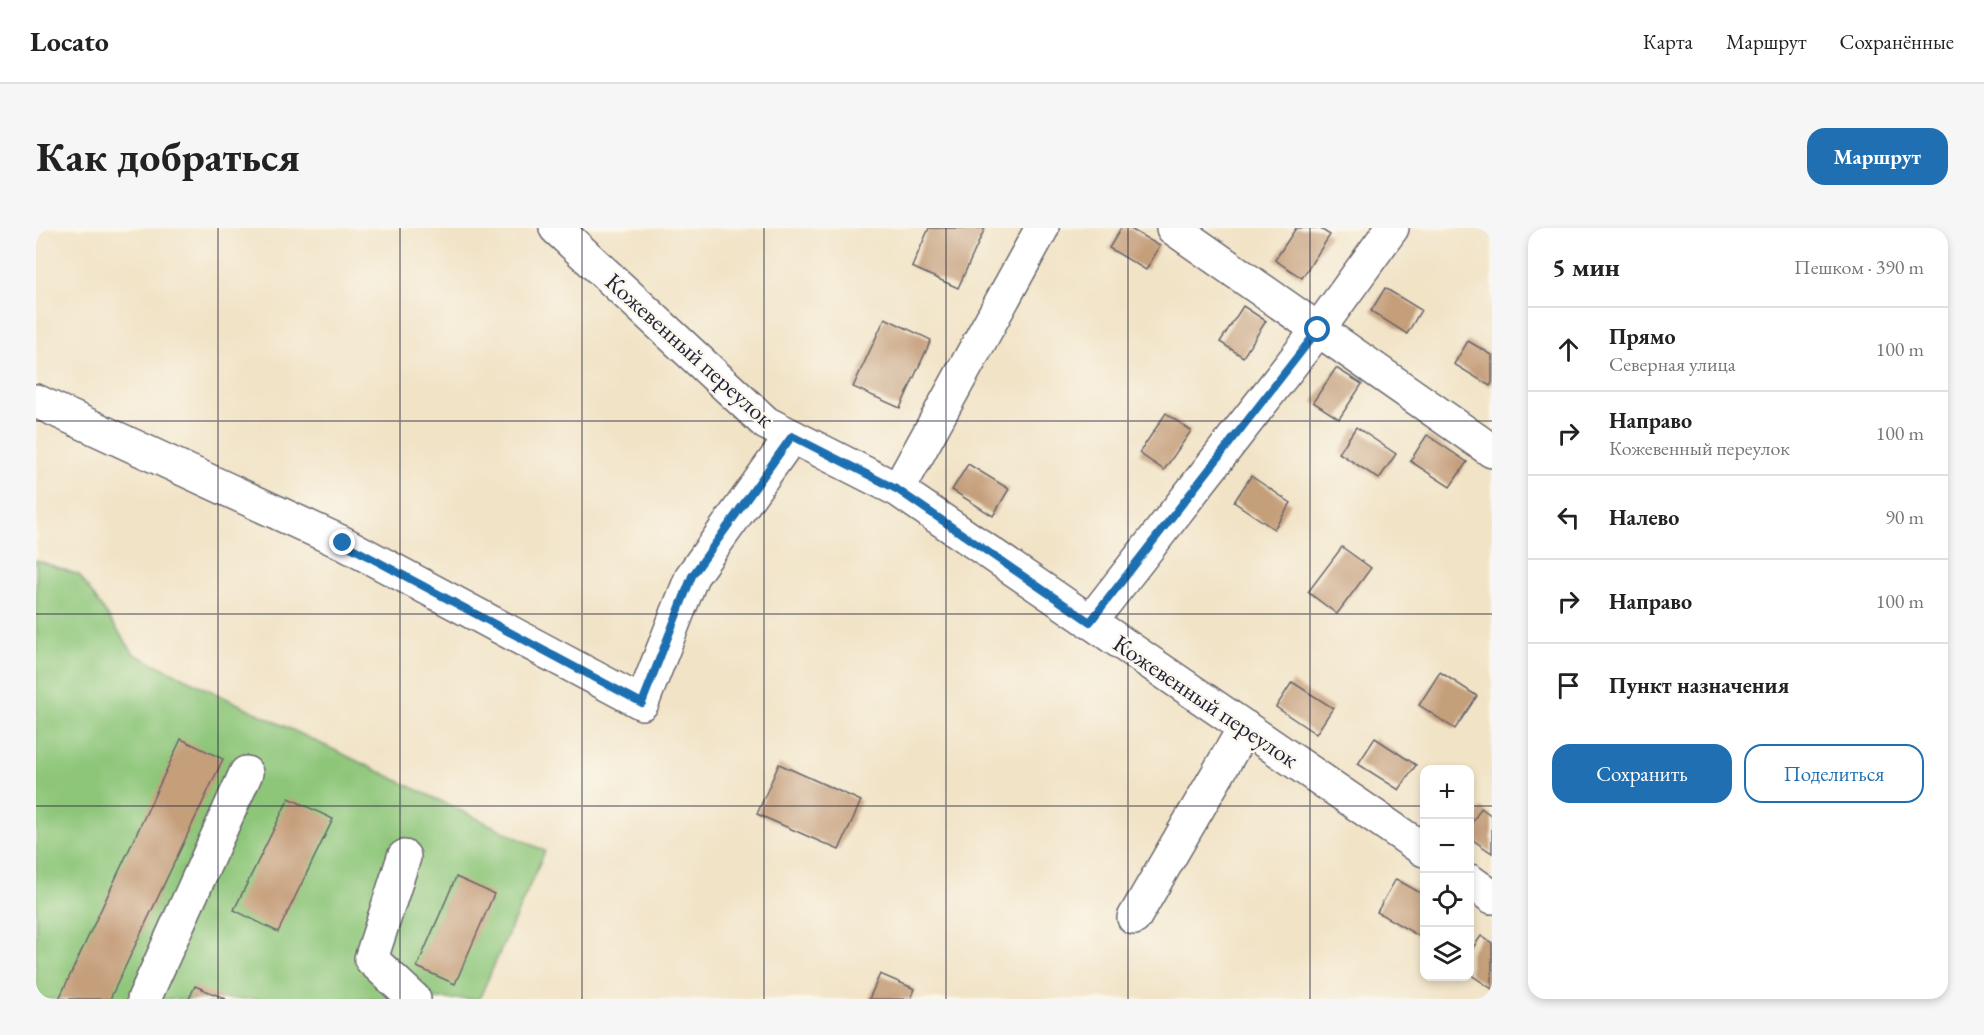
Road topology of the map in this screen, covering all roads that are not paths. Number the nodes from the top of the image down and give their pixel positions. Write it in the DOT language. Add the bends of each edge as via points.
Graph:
graph roads {
  1 [pos="556,228"];
  2 [pos="1042,228"];
  3 [pos="1173,228"];
  4 [pos="1392,228"];
  5 [pos="1318,330"];
  6 [pos="36,401"];
  7 [pos="792,436"];
  8 [pos="1492,451"];
  9 [pos="898,490"];
  10 [pos="1090,622"];
  11 [pos="1245,727"];
  12 [pos="246,773"];
  13 [pos="1420,847"];
  14 [pos="404,857"];
  15 [pos="1474,884"];
  16 [pos="1492,897"];
  17 [pos="1134,918"];
  18 [pos="144,999"];
  19 [pos="414,999"];
  1 -- 7 [label="street, Кожевенный переулок" via="766,423"];
  2 -- 9 [label="street"];
  3 -- 5 [label="street"];
  4 -- 5 [label="street"];
  5 -- 8 [label="street"];
  5 -- 10 [label="street"];
  6 -- 7 [label="street" via="343,543 642,703 692,576"];
  7 -- 9 [label="street, Кожевенный переулок"];
  9 -- 10 [label="street, Кожевенный переулок"];
  10 -- 11 [label="street, Кожевенный переулок"];
  11 -- 13 [label="street, Кожевенный переулок"];
  11 -- 17 [label="street"];
  12 -- 18 [label="street"];
  14 -- 19 [label="street" via="371,959"];
  15 -- 16 [label="street"];
}
